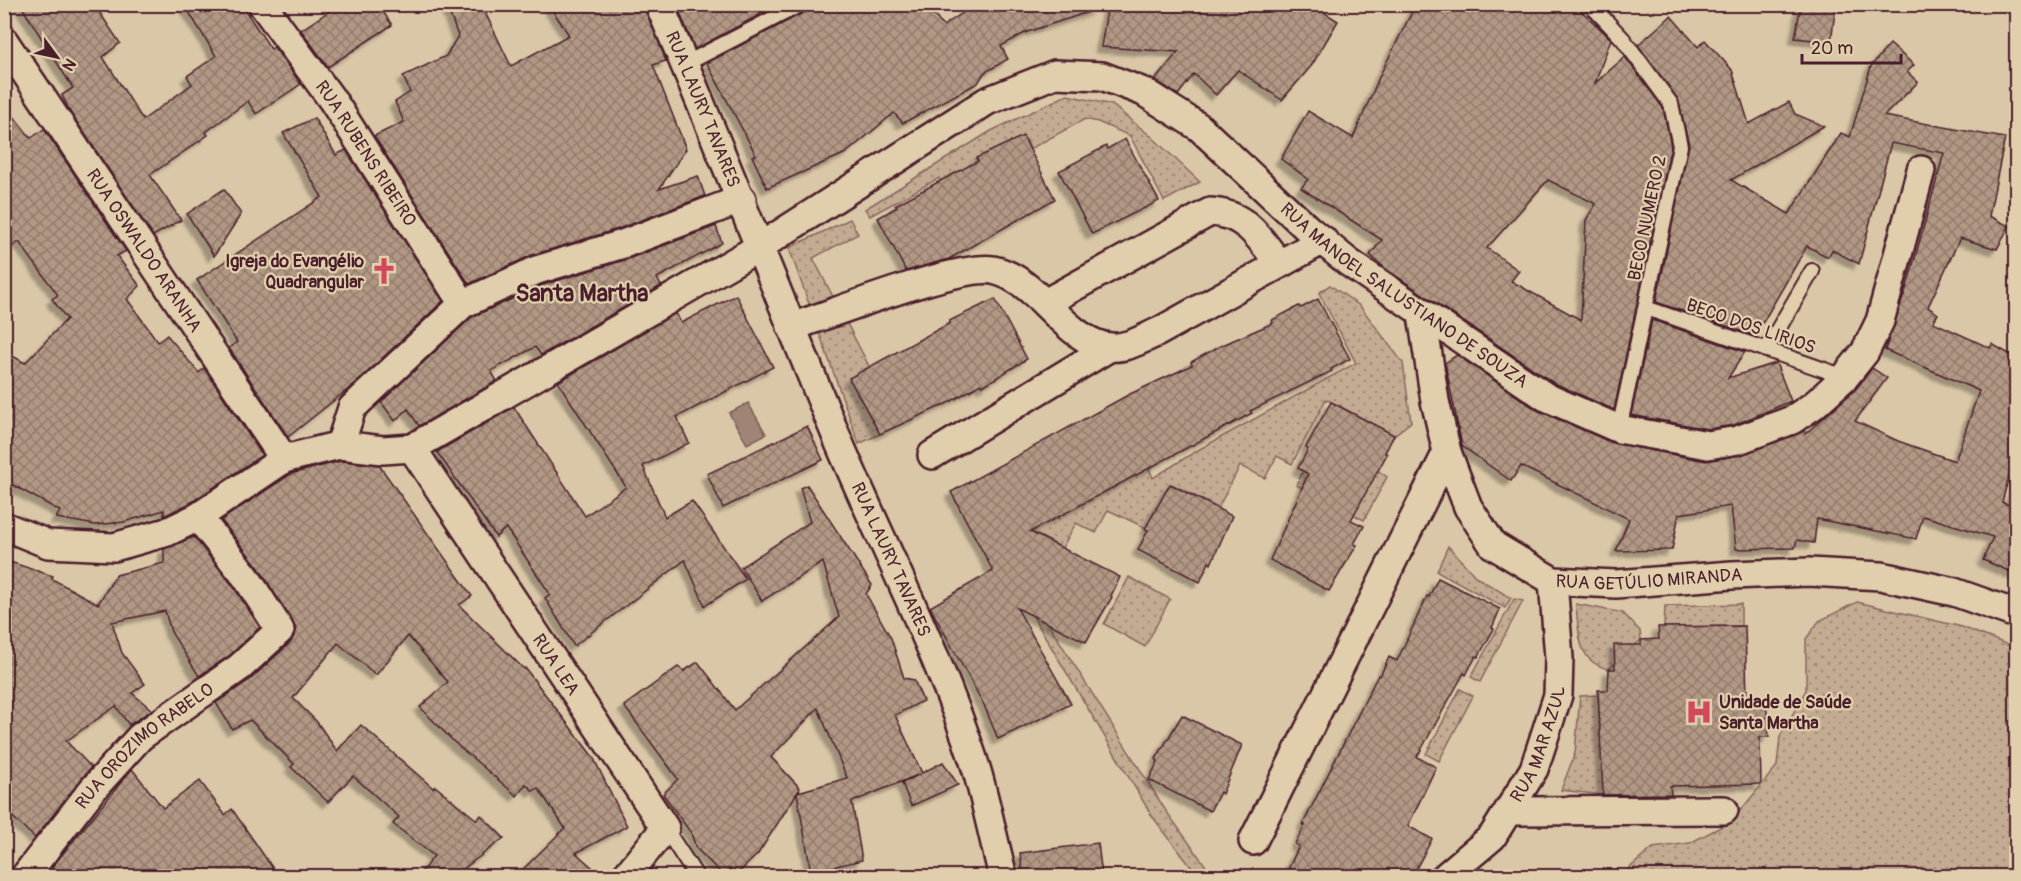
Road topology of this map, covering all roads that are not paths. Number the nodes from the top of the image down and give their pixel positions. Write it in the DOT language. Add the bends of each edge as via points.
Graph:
graph roads {
  1 [pos="262,4"];
  2 [pos="659,4"];
  3 [pos="801,4"];
  4 [pos="1590,4"];
  5 [pos="4,41"];
  6 [pos="685,64"];
  7 [pos="1921,170"];
  8 [pos="742,200"];
  9 [pos="1323,240"];
  10 [pos="758,248"];
  11 [pos="1280,264"];
  12 [pos="1812,271"];
  13 [pos="1045,303"];
  14 [pos="463,304"];
  15 [pos="1646,308"];
  16 [pos="1422,315"];
  17 [pos="791,327"];
  18 [pos="1110,347"];
  19 [pos="1766,350"];
  20 [pos="1845,377"];
  21 [pos="1619,429"];
  22 [pos="340,445"];
  23 [pos="412,448"];
  24 [pos="1448,452"];
  25 [pos="932,454"];
  26 [pos="284,459"];
  27 [pos="209,510"];
  28 [pos="4,526"];
  29 [pos="1553,581"];
  30 [pos="2016,614"];
  31 [pos="1724,810"];
  32 [pos="1510,811"];
  33 [pos="665,828"];
  34 [pos="1253,841"];
  35 [pos="25,876"];
  36 [pos="626,876"];
  37 [pos="696,876"];
  38 [pos="1003,876"];
  39 [pos="1446,876"];
  1 -- 14 [label="street, RUA RUBENS RIBEIRO" via="333,100"];
  2 -- 6 [label="street, RUA LAURY TAVARES"];
  3 -- 6 [label="lane"];
  4 -- 15 [label="lane, BECO NUMERO 2" via="1623,39 1671,104 1680,146"];
  5 -- 26 [label="street, RUA OSWALDO ARANHA"];
  6 -- 8 [label="street, RUA LAURY TAVARES"];
  7 -- 20 [label="street, RUA MANOEL SALUSTIANO DE SOUZA" via="1880,321 1865,352"];
  8 -- 10 [label="street, RUA LAURY TAVARES"];
  8 -- 14 [label="street" via="537,270"];
  9 -- 10 [label="street, RUA MANOEL SALUSTIANO DE SOUZA" via="1198,127 1144,92 1102,76 1055,75 987,101"];
  9 -- 11 [label="street"];
  9 -- 16 [label="street, RUA MANOEL SALUSTIANO DE SOUZA"];
  10 -- 17 [label="street, RUA LAURY TAVARES"];
  10 -- 23 [label="street"];
  11 -- 13 [label="street" via="1242,220 1226,212 1210,212"];
  11 -- 18 [label="street" via="1158,332 1134,343"];
  12 -- 19 [label="lane"];
  13 -- 17 [label="street" via="1012,277 992,270 966,272"];
  13 -- 18 [label="street" via="1089,339"];
  14 -- 22 [label="street" via="352,408"];
  15 -- 19 [label="lane, BECO DOS LIRIOS"];
  15 -- 21 [label="lane, BECO NUMERO 2"];
  16 -- 21 [label="street, RUA MANOEL SALUSTIANO DE SOUZA" via="1546,397"];
  16 -- 24 [label="street, RUA GETÚLIO MIRANDA" via="1431,382"];
  17 -- 38 [label="street, RUA LAURY TAVARES" via="934,658 976,771"];
  18 -- 25 [label="street"];
  19 -- 20 [label="lane, BECO DOS LIRIOS"];
  20 -- 21 [label="street, RUA MANOEL SALUSTIANO DE SOUZA" via="1792,420 1738,440 1708,445"];
  22 -- 23 [label="street" via="383,450"];
  22 -- 26 [label="street"];
  23 -- 33 [label="street, RUA LEA"];
  24 -- 29 [label="street, RUA GETÚLIO MIRANDA" via="1468,507 1493,545"];
  24 -- 34 [label="street"];
  26 -- 27 [label="street"];
  27 -- 28 [label="street" via="167,532 114,547 48,544"];
  27 -- 35 [label="street, RUA OROZIMO RABELO" via="280,630 240,667 140,737 92,790"];
  29 -- 30 [label="street, RUA GETÚLIO MIRANDA" via="1616,584 1809,572 1881,576 1954,592"];
  29 -- 32 [label="street, RUA MAR AZUL" via="1558,695 1534,769"];
  31 -- 32 [label="street"];
  32 -- 39 [label="street, RUA MAR AZUL" via="1492,837"];
  33 -- 36 [label="street"];
  33 -- 37 [label="lane"];
}
